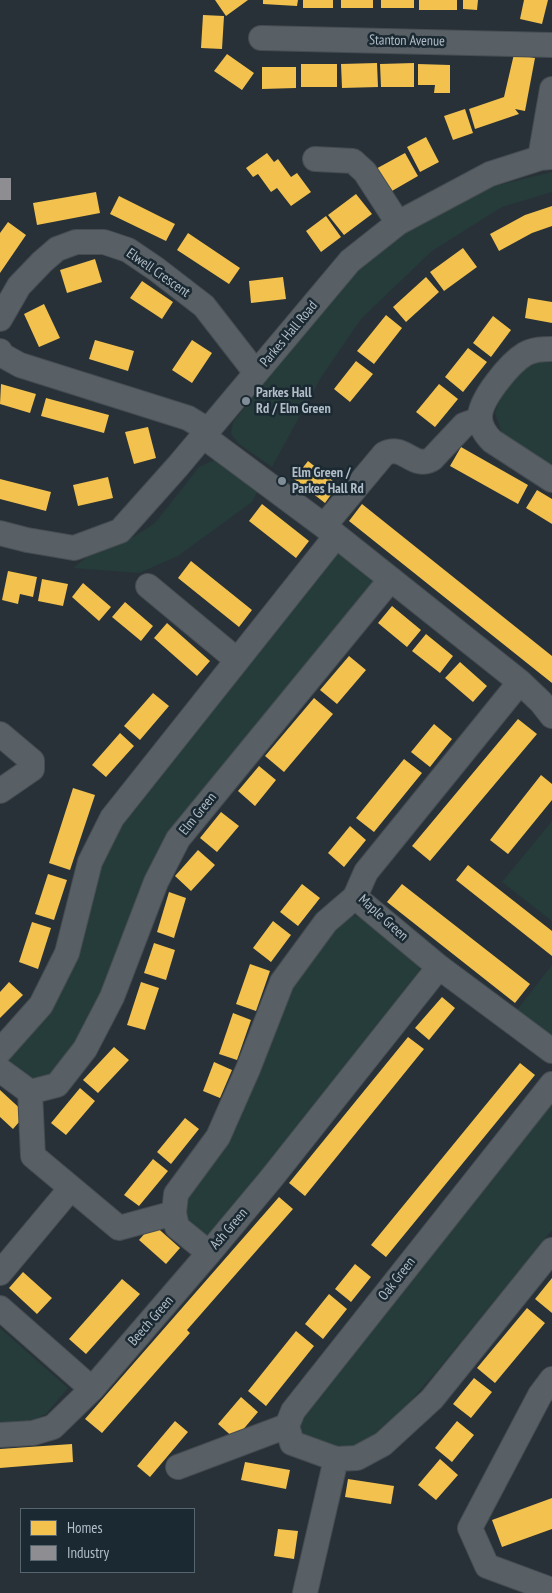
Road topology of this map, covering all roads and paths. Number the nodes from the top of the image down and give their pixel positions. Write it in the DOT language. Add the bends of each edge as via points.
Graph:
graph roads {
  1 [pos="261,38"];
  2 [pos="552,45"];
  3 [pos="552,89"];
  4 [pos="314,158"];
  5 [pos="546,158"];
  6 [pos="398,223"];
  7 [pos="0,319"];
  8 [pos="552,349"];
  9 [pos="0,351"];
  10 [pos="256,373"];
  11 [pos="480,419"];
  12 [pos="206,433"];
  13 [pos="552,480"];
  14 [pos="330,530"];
  15 [pos="0,533"];
  16 [pos="391,579"];
  17 [pos="148,586"];
  18 [pos="238,660"];
  19 [pos="520,682"];
  20 [pos="552,716"];
  21 [pos="0,734"];
  22 [pos="0,791"];
  23 [pos="354,897"];
  24 [pos="439,967"];
  25 [pos="0,1051"];
  26 [pos="552,1052"];
  27 [pos="0,1070"];
  28 [pos="552,1084"];
  29 [pos="30,1092"];
  30 [pos="71,1188"];
  31 [pos="174,1213"];
  32 [pos="552,1250"];
  33 [pos="209,1253"];
  34 [pos="0,1273"];
  35 [pos="0,1308"];
  36 [pos="552,1379"];
  37 [pos="92,1389"];
  38 [pos="287,1426"];
  39 [pos="0,1435"];
  40 [pos="336,1459"];
  41 [pos="178,1467"];
  42 [pos="552,1590"];
  43 [pos="305,1593"];
  1 -- 2 [label="street, Stanton Avenue"];
  3 -- 5 [label="street"];
  4 -- 6 [label="street" via="353,161 365,172"];
  5 -- 6 [label="street, Parkes Hall Road" via="490,174"];
  6 -- 10 [label="street, Parkes Hall Road" via="350,261"];
  7 -- 10 [label="street, Elwell Crescent" via="19,286 57,249 76,242 104,242 128,250 204,306"];
  8 -- 11 [label="street" via="524,354 503,373 483,405"];
  9 -- 12 [label="street" via="2,356 20,365 188,418"];
  10 -- 12 [label="street, Parkes Hall Road"];
  11 -- 13 [label="street" via="492,441"];
  11 -- 14 [label="street" via="464,425 432,458 422,462 398,452 384,454"];
  12 -- 14 [label="street"];
  12 -- 15 [label="street, Parkes Hall Road" via="120,531 74,548"];
  14 -- 16 [label="street"];
  14 -- 18 [label="street"];
  16 -- 19 [label="street"];
  16 -- 29 [label="street, Elm Green" via="178,839 156,882 112,997 85,1050 57,1086"];
  17 -- 18 [label="street"];
  18 -- 25 [label="street" via="112,818 90,862 67,953 41,1005"];
  19 -- 20 [label="street"];
  19 -- 23 [label="street, Maple Green" via="366,872"];
  21 -- 22 [label="street" via="32,761 32,769"];
  23 -- 24 [label="street, Maple Green"];
  23 -- 31 [label="street" via="326,922 282,982 218,1137 176,1194"];
  24 -- 26 [label="street, Maple Green"];
  24 -- 33 [label="street, Ash Green"];
  27 -- 29 [label="street"];
  28 -- 38 [label="street, Oak Green" via="293,1411"];
  29 -- 30 [label="street" via="33,1156"];
  30 -- 31 [label="street" via="119,1228"];
  30 -- 34 [label="street"];
  31 -- 33 [label="street, Ash Green" via="177,1227"];
  32 -- 40 [label="street" via="432,1399 383,1444 357,1458"];
  33 -- 37 [label="street, Beech Green"];
  35 -- 37 [label="street"];
  36 -- 42 [label="street" via="540,1395 470,1528 487,1566"];
  37 -- 39 [label="street, Beech Green" via="53,1427 32,1433"];
  38 -- 40 [label="street" via="292,1443"];
  38 -- 41 [label="street"];
  40 -- 43 [label="street"];
}
